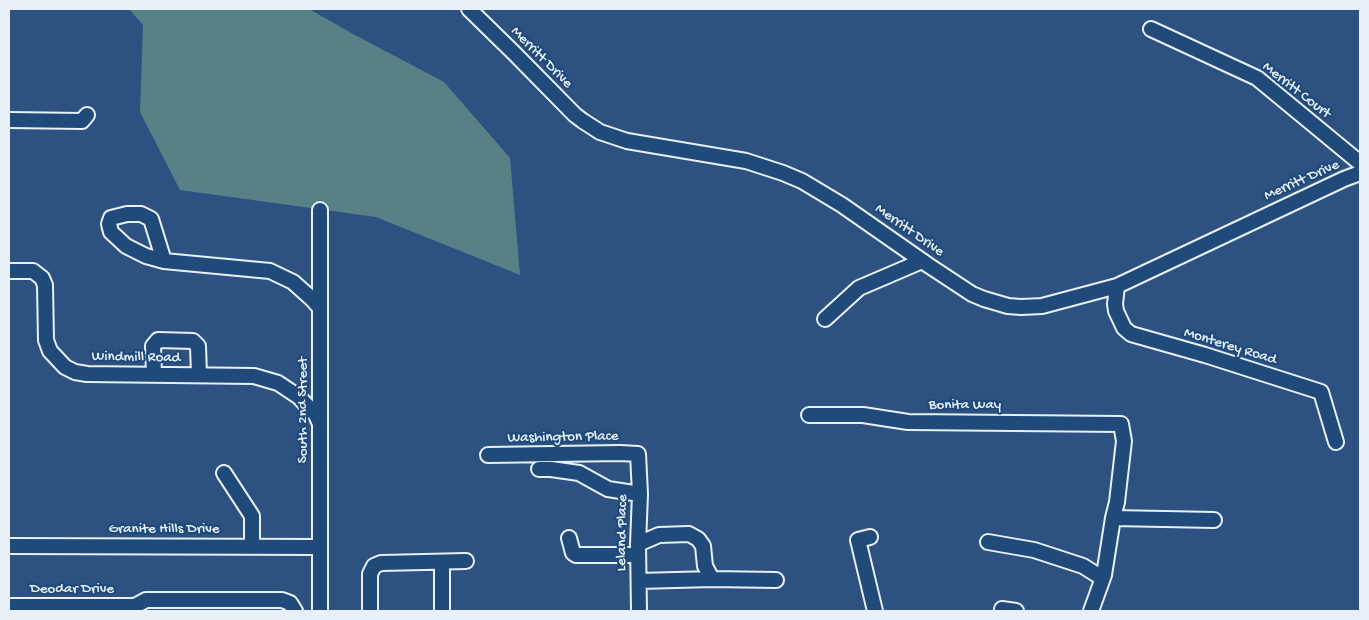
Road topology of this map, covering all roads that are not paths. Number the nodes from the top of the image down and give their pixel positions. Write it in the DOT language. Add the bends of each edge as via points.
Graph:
graph roads {
  1 [pos="469,9"];
  2 [pos="1151,29"];
  3 [pos="87,115"];
  4 [pos="9,120"];
  5 [pos="1360,163"];
  6 [pos="1360,174"];
  7 [pos="320,210"];
  8 [pos="164,260"];
  9 [pos="922,261"];
  10 [pos="9,271"];
  11 [pos="1116,286"];
  12 [pos="320,308"];
  13 [pos="826,319"];
  14 [pos="154,374"];
  15 [pos="199,375"];
  16 [pos="809,415"];
  17 [pos="320,424"];
  18 [pos="1336,442"];
  19 [pos="638,454"];
  20 [pos="488,455"];
  21 [pos="539,469"];
  22 [pos="224,473"];
  23 [pos="640,494"];
  24 [pos="1113,518"];
  25 [pos="1214,520"];
  26 [pos="870,537"];
  27 [pos="570,538"];
  28 [pos="988,542"];
  29 [pos="9,546"];
  30 [pos="252,546"];
  31 [pos="320,546"];
  32 [pos="638,549"];
  33 [pos="466,561"];
  34 [pos="442,562"];
  35 [pos="1102,578"];
  36 [pos="712,579"];
  37 [pos="776,580"];
  38 [pos="638,581"];
  39 [pos="9,606"];
  40 [pos="135,609"];
  41 [pos="295,611"];
  42 [pos="320,611"];
  43 [pos="370,611"];
  44 [pos="442,611"];
  45 [pos="639,611"];
  46 [pos="875,611"];
  47 [pos="1090,611"];
  1 -- 9 [label="street, Merritt Drive" via="575,115 595,129 627,141 746,161 783,173 842,204"];
  2 -- 5 [label="street, Merritt Court" via="1257,78"];
  3 -- 4 [label="street" via="82,121"];
  6 -- 11 [label="street, Merritt Drive"];
  7 -- 12 [label="street, South 2nd Street"];
  8 -- 12 [label="street" via="270,271 294,282"];
  9 -- 11 [label="street, Merritt Drive" via="972,294 1008,306 1042,306"];
  9 -- 13 [label="street" via="859,288"];
  10 -- 14 [label="street, Windmill Road" via="33,271 42,278 45,285 46,340 50,351 65,366 87,374"];
  11 -- 18 [label="street, Monterey Road" via="1116,311 1124,328 1131,334 1321,392"];
  12 -- 17 [label="street, South 2nd Street"];
  14 -- 15 [label="street, Windmill Road"];
  14 -- 15 [label="street" via="153,346 158,340 193,341 198,346"];
  15 -- 17 [label="street, Windmill Road" via="254,376 278,383 299,397"];
  16 -- 24 [label="street, Bonita Way" via="863,415 908,422 1121,424 1124,441"];
  17 -- 31 [label="street, South 2nd Street"];
  19 -- 20 [label="street, Washington Place"];
  19 -- 23 [label="street, Leland Place"];
  21 -- 23 [label="street" via="579,473 608,489"];
  22 -- 30 [label="street" via="252,516"];
  23 -- 32 [label="street, Leland Place"];
  24 -- 25 [label="street"];
  24 -- 35 [label="street"];
  26 -- 46 [label="street" via="858,540"];
  27 -- 32 [label="street" via="576,555"];
  28 -- 35 [label="street" via="1034,550 1083,566"];
  29 -- 30 [label="street, Granite Hills Drive"];
  30 -- 31 [label="street, Granite Hills Drive"];
  31 -- 42 [label="street, South 2nd Street"];
  32 -- 36 [label="street" via="659,535 689,534 703,546 705,566"];
  32 -- 38 [label="street, Leland Place"];
  33 -- 34 [label="street"];
  34 -- 43 [label="street" via="381,563 374,566 370,574"];
  34 -- 44 [label="street"];
  35 -- 47 [label="street"];
  36 -- 37 [label="street"];
  36 -- 38 [label="street"];
  38 -- 45 [label="street, Leland Place"];
  39 -- 40 [label="street, Deodar Drive"];
  40 -- 41 [label="street, Deodar Drive" via="146,600 282,600 290,603"];
}
